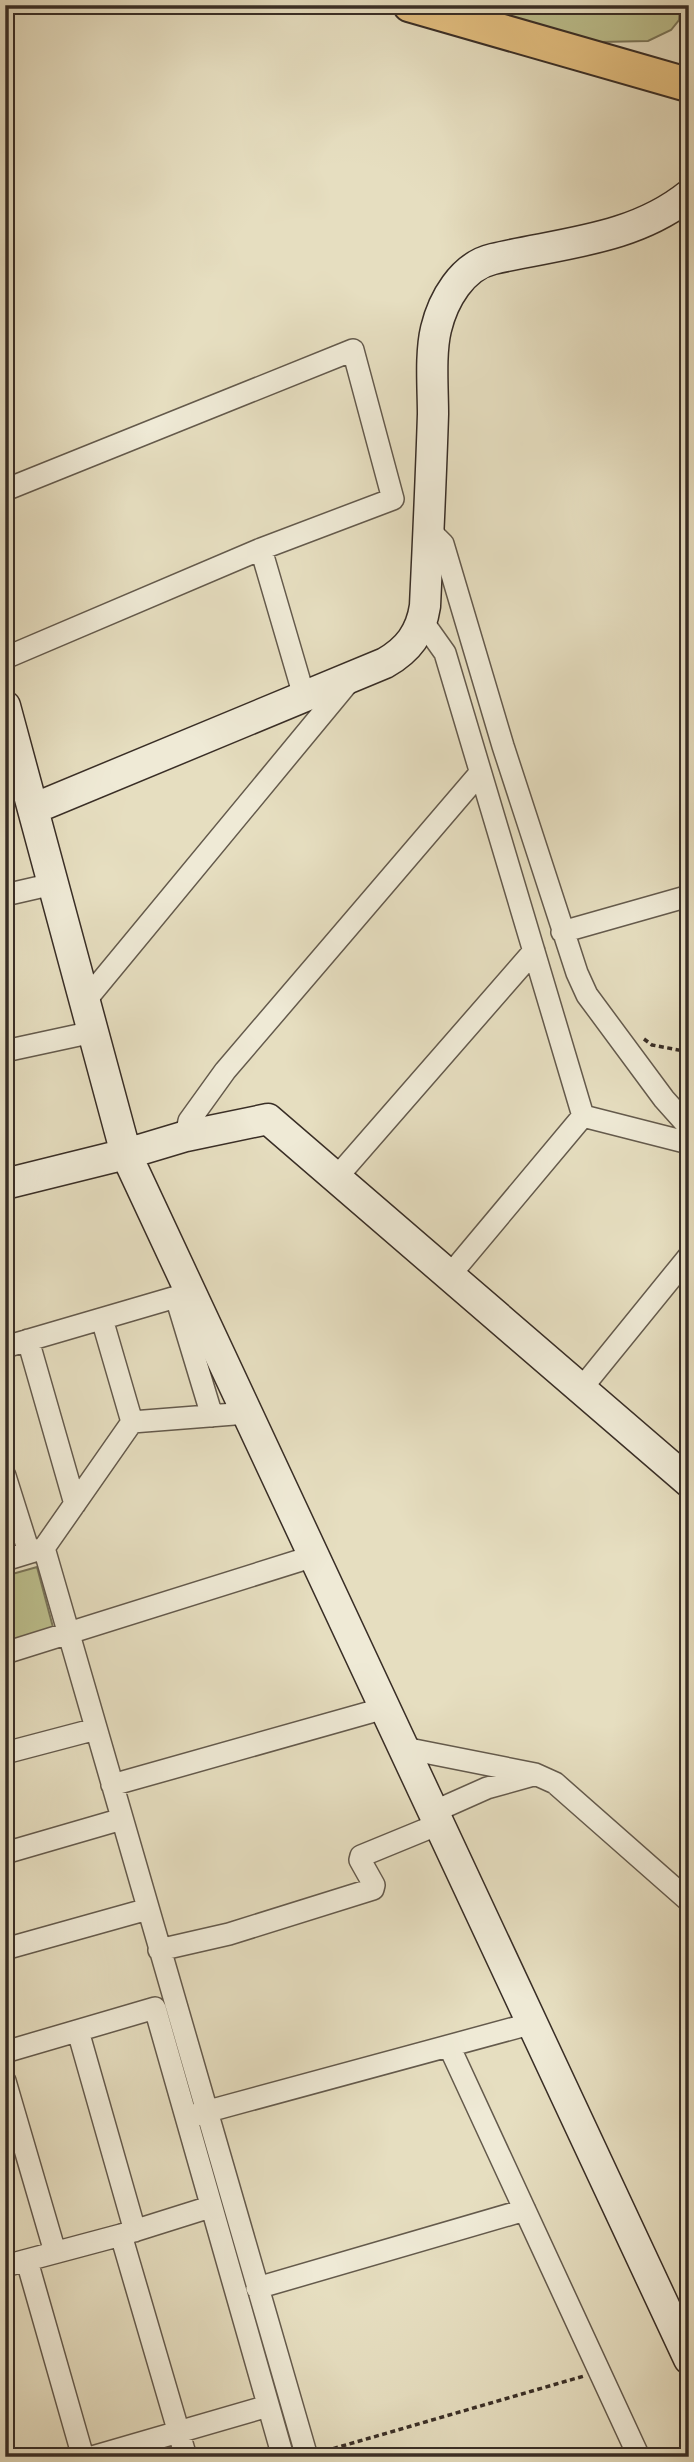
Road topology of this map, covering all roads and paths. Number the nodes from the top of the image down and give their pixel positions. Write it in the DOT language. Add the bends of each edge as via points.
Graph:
graph roads {
  1 [pos="410,5"];
  2 [pos="689,85"];
  3 [pos="685,205"];
  4 [pos="5,490"];
  5 [pos="429,530"];
  6 [pos="261,549"];
  7 [pos="422,622"];
  8 [pos="5,658"];
  9 [pos="354,675"];
  10 [pos="304,696"];
  11 [pos="5,706"];
  12 [pos="10,742"];
  13 [pos="480,773"];
  14 [pos="33,809"];
  15 [pos="53,884"];
  16 [pos="5,895"];
  17 [pos="689,896"];
  18 [pos="562,932"];
  19 [pos="534,951"];
  20 [pos="85,1001"];
  21 [pos="93,1032"];
  22 [pos="5,1051"];
  23 [pos="583,1116"];
  24 [pos="689,1127"];
  25 [pos="186,1136"];
  26 [pos="689,1143"];
  27 [pos="126,1154"];
  28 [pos="336,1178"];
  29 [pos="5,1184"];
  30 [pos="689,1256"];
  31 [pos="450,1275"];
  32 [pos="183,1293"];
  33 [pos="102,1319"];
  34 [pos="28,1340"];
  35 [pos="5,1347"];
  36 [pos="581,1389"];
  37 [pos="247,1413"];
  38 [pos="212,1416"];
  39 [pos="132,1422"];
  40 [pos="5,1476"];
  41 [pos="689,1482"];
  42 [pos="75,1504"];
  43 [pos="36,1550"];
  44 [pos="314,1556"];
  45 [pos="5,1560"];
  46 [pos="68,1633"];
  47 [pos="5,1653"];
  48 [pos="385,1708"];
  49 [pos="96,1729"];
  50 [pos="404,1748"];
  51 [pos="5,1753"];
  52 [pos="535,1774"];
  53 [pos="112,1785"];
  54 [pos="436,1818"];
  55 [pos="122,1819"];
  56 [pos="5,1853"];
  57 [pos="689,1901"];
  58 [pos="148,1909"];
  59 [pos="5,1949"];
  60 [pos="159,1950"];
  61 [pos="533,2023"];
  62 [pos="78,2031"];
  63 [pos="449,2046"];
  64 [pos="5,2052"];
  65 [pos="5,2081"];
  66 [pos="196,2114"];
  67 [pos="211,2207"];
  68 [pos="525,2210"];
  69 [pos="128,2233"];
  70 [pos="55,2252"];
  71 [pos="27,2260"];
  72 [pos="5,2266"];
  73 [pos="257,2288"];
  74 [pos="689,2359"];
  75 [pos="599,2372"];
  76 [pos="268,2406"];
  77 [pos="178,2430"];
  78 [pos="83,2457"];
  79 [pos="92,2457"];
  80 [pos="186,2457"];
  81 [pos="282,2457"];
  82 [pos="307,2457"];
  83 [pos="639,2457"];
  1 -- 2 [label="main road"];
  3 -- 5 [label="street" via="607,236 489,259 465,273 435,332"];
  4 -- 6 [label="street" via="353,350 393,499"];
  5 -- 7 [label="street"];
  5 -- 18 [label="street" via="443,544"];
  6 -- 8 [label="street"];
  6 -- 10 [label="street"];
  7 -- 9 [label="street" via="400,655"];
  7 -- 13 [label="street" via="444,653"];
  9 -- 10 [label="street"];
  9 -- 20 [label="street"];
  10 -- 14 [label="street"];
  11 -- 12 [label="street"];
  12 -- 14 [label="street"];
  13 -- 19 [label="street"];
  13 -- 25 [label="street" via="225,1071 189,1121"];
  14 -- 15 [label="street"];
  15 -- 16 [label="street"];
  15 -- 20 [label="street"];
  17 -- 18 [label="street"];
  18 -- 24 [label="street" via="587,995"];
  19 -- 23 [label="street"];
  19 -- 28 [label="street"];
  20 -- 21 [label="street"];
  21 -- 22 [label="street"];
  21 -- 27 [label="street"];
  23 -- 26 [label="street"];
  23 -- 31 [label="street"];
  25 -- 27 [label="street"];
  25 -- 28 [label="street" via="268,1119"];
  27 -- 29 [label="street"];
  27 -- 32 [label="street"];
  28 -- 31 [label="street"];
  30 -- 36 [label="street"];
  31 -- 36 [label="street"];
  32 -- 33 [label="street"];
  32 -- 37 [label="street"];
  32 -- 38 [label="street"];
  33 -- 34 [label="street"];
  33 -- 39 [label="street"];
  34 -- 35 [label="street"];
  34 -- 42 [label="street"];
  36 -- 41 [label="street"];
  37 -- 38 [label="street"];
  37 -- 44 [label="street"];
  38 -- 39 [label="street"];
  39 -- 42 [label="street"];
  40 -- 43 [label="street"];
  42 -- 43 [label="street"];
  43 -- 45 [label="street"];
  43 -- 46 [label="street"];
  44 -- 46 [label="street"];
  44 -- 48 [label="street"];
  46 -- 47 [label="street"];
  46 -- 49 [label="street"];
  48 -- 50 [label="street"];
  48 -- 53 [label="street"];
  49 -- 51 [label="street"];
  49 -- 53 [label="street"];
  50 -- 52 [label="street"];
  50 -- 54 [label="street"];
  52 -- 54 [label="street" via="487,1788"];
  52 -- 57 [label="street" via="555,1783"];
  53 -- 55 [label="street"];
  54 -- 60 [label="street" via="361,1856 373,1889 229,1934"];
  54 -- 61 [label="street"];
  55 -- 56 [label="street"];
  55 -- 58 [label="street"];
  58 -- 59 [label="street"];
  58 -- 60 [label="street"];
  60 -- 66 [label="street"];
  61 -- 63 [label="street"];
  61 -- 74 [label="street"];
  62 -- 64 [label="street"];
  62 -- 66 [label="street" via="155,2008"];
  62 -- 69 [label="street"];
  63 -- 66 [label="street"];
  63 -- 68 [label="street"];
  65 -- 70 [label="street"];
  66 -- 67 [label="street"];
  66 -- 73 [label="street"];
  67 -- 69 [label="street"];
  67 -- 76 [label="street"];
  68 -- 73 [label="street"];
  68 -- 75 [label="street"];
  69 -- 70 [label="street"];
  69 -- 77 [label="street"];
  70 -- 71 [label="street"];
  71 -- 72 [label="street"];
  71 -- 78 [label="street"];
  73 -- 82 [label="street"];
  75 -- 82 [label="path"];
  75 -- 83 [label="street"];
  76 -- 77 [label="street"];
  76 -- 81 [label="street"];
  77 -- 79 [label="street"];
  77 -- 80 [label="street"];
}
